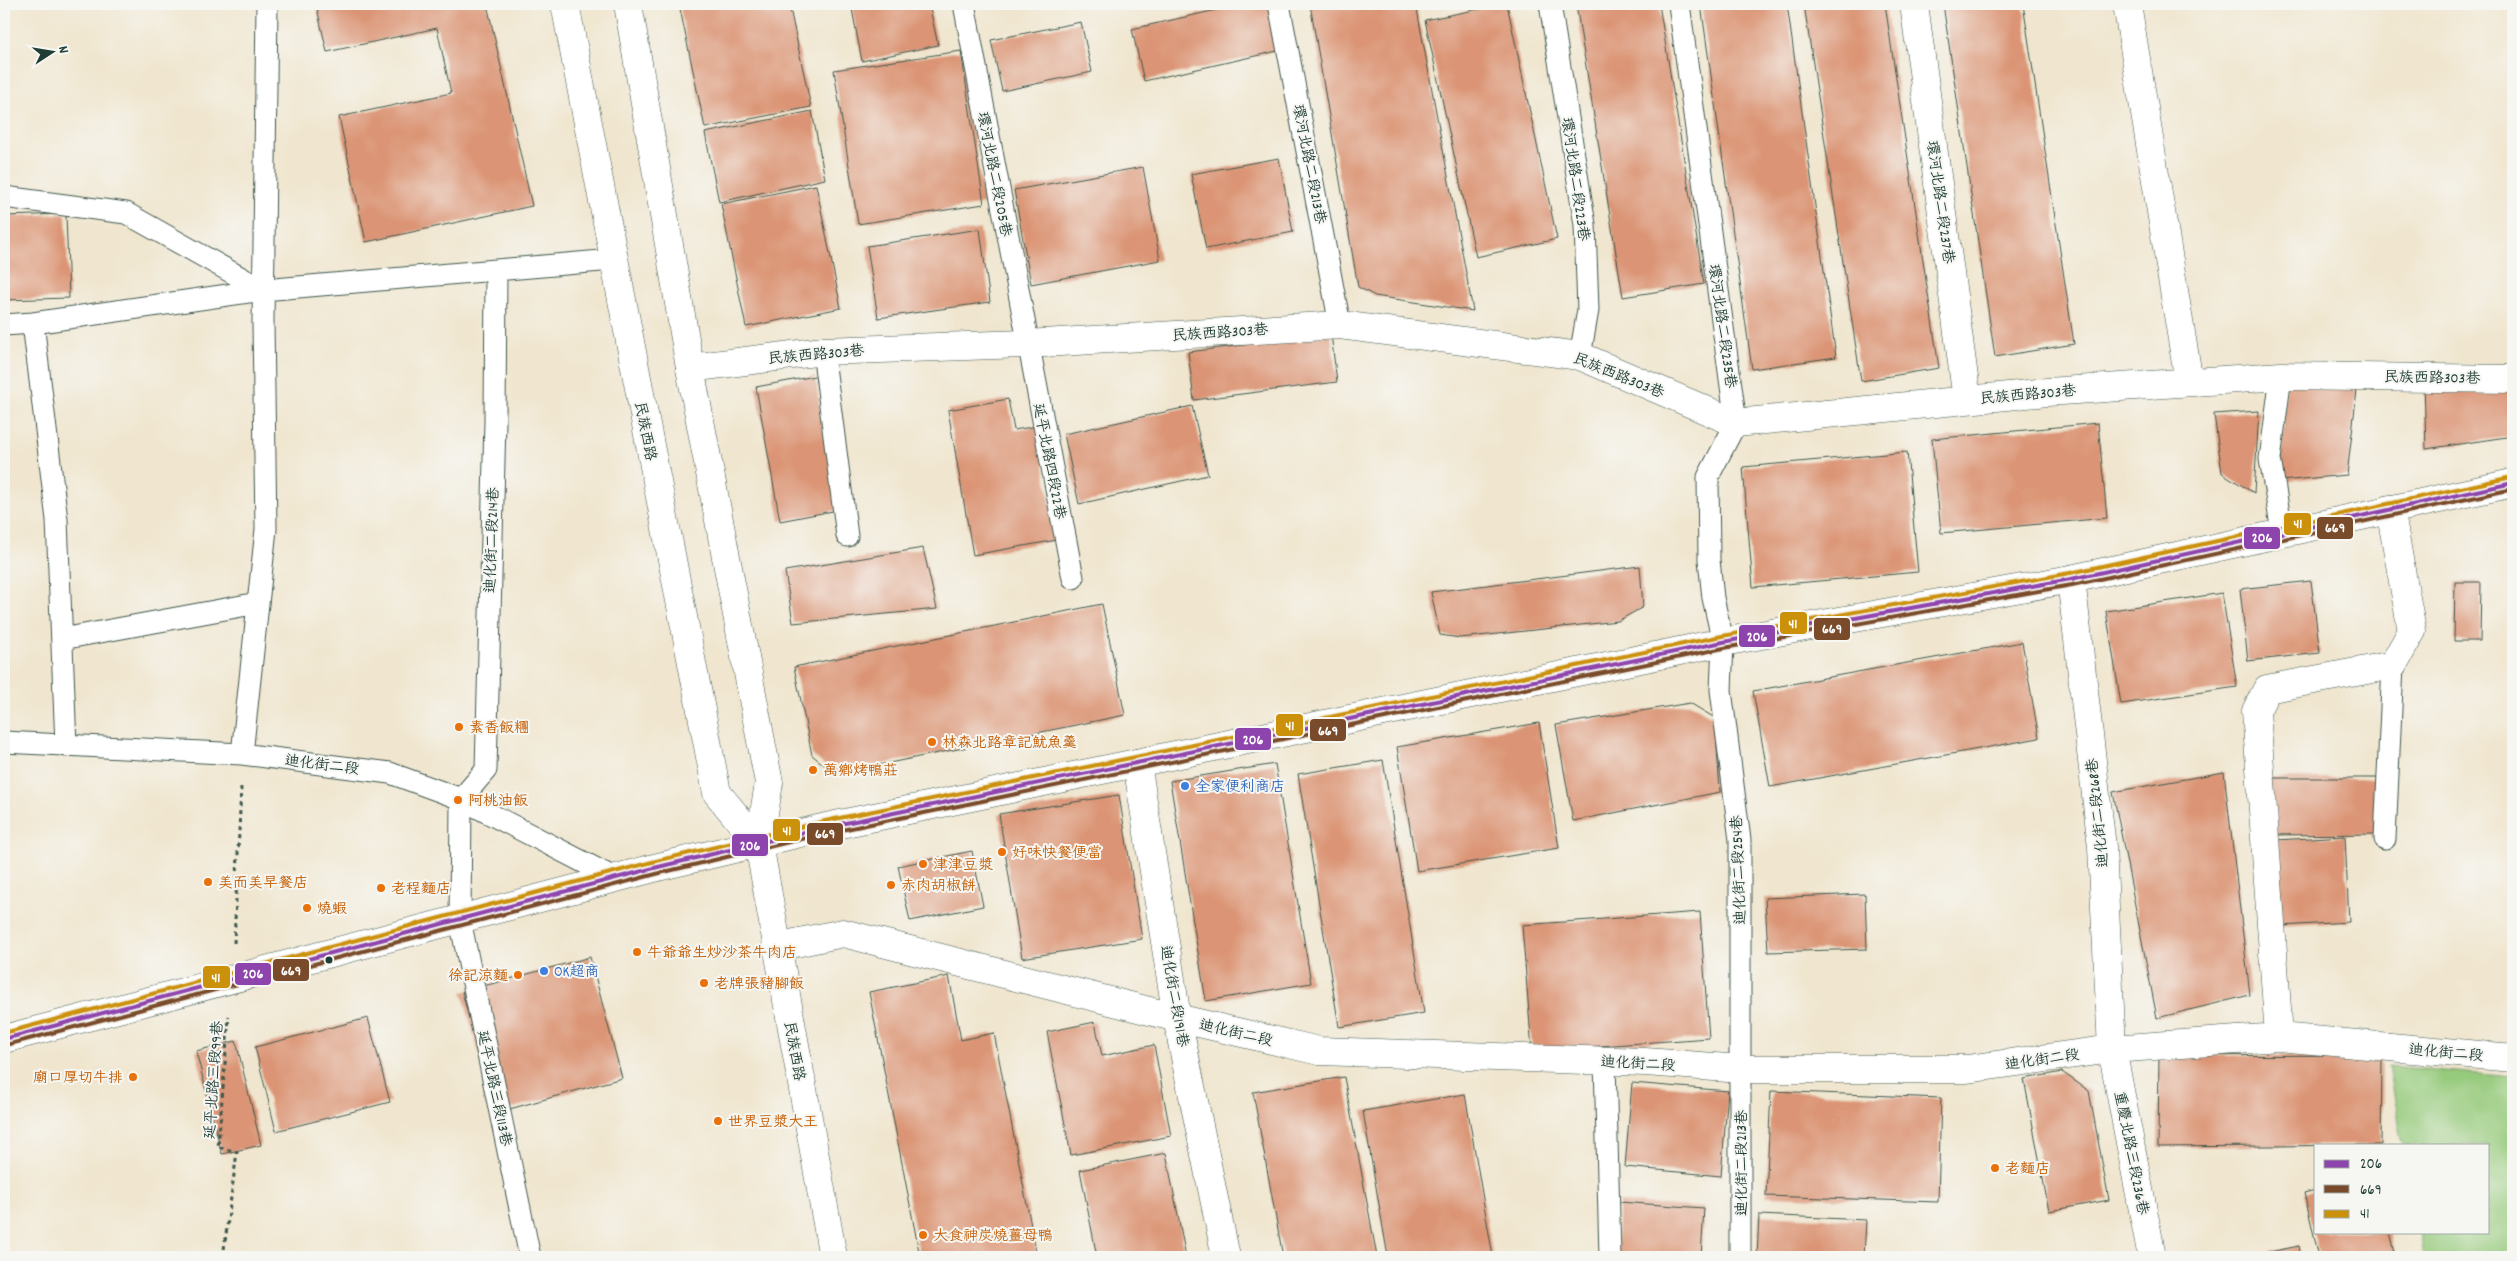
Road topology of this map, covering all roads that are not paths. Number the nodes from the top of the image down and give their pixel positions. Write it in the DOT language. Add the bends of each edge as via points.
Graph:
graph roads {
  1 [pos="267,4"];
  2 [pos="565,4"];
  3 [pos="628,4"];
  4 [pos="964,4"];
  5 [pos="1279,4"];
  6 [pos="1550,4"];
  7 [pos="1679,4"];
  8 [pos="1914,4"];
  9 [pos="2128,4"];
  10 [pos="4,197"];
  11 [pos="613,260"];
  12 [pos="496,271"];
  13 [pos="263,290"];
  14 [pos="33,323"];
  15 [pos="4,325"];
  16 [pos="1340,325"];
  17 [pos="1027,344"];
  18 [pos="823,351"];
  19 [pos="1580,356"];
  20 [pos="690,368"];
  21 [pos="2281,376"];
  22 [pos="2513,379"];
  23 [pos="2189,382"];
  24 [pos="1968,400"];
  25 [pos="1736,423"];
  26 [pos="2513,483"];
  27 [pos="2390,509"];
  28 [pos="2282,532"];
  29 [pos="847,536"];
  30 [pos="1073,578"];
  31 [pos="2071,579"];
  32 [pos="258,603"];
  33 [pos="62,638"];
  34 [pos="1723,642"];
  35 [pos="2393,665"];
  36 [pos="4,742"];
  37 [pos="66,746"];
  38 [pos="242,754"];
  39 [pos="1137,763"];
  40 [pos="461,799"];
  41 [pos="2385,839"];
  42 [pos="759,844"];
  43 [pos="616,879"];
  44 [pos="460,920"];
  45 [pos="776,947"];
  46 [pos="1177,1018"];
  47 [pos="2279,1037"];
  48 [pos="4,1039"];
  49 [pos="2112,1048"];
  50 [pos="2513,1058"];
  51 [pos="1605,1061"];
  52 [pos="1742,1069"];
  53 [pos="530,1257"];
  54 [pos="833,1257"];
  55 [pos="1226,1257"];
  56 [pos="1610,1257"];
  57 [pos="1740,1257"];
  58 [pos="2152,1257"];
  1 -- 13 [label="lane"];
  2 -- 11 [label="street, 民族西路"];
  3 -- 20 [label="street, 民族西路"];
  4 -- 17 [label="lane, 環河北路二段205巷"];
  5 -- 16 [label="lane, 環河北路二段213巷"];
  6 -- 19 [label="lane, 環河北路二段223巷" via="1585,225 1588,310"];
  7 -- 25 [label="lane, 環河北路二段235巷"];
  8 -- 24 [label="street, 環河北路二段237巷"];
  9 -- 23 [label="street"];
  10 -- 13 [label="lane" via="126,214"];
  11 -- 12 [label="lane"];
  11 -- 42 [label="street, 民族西路" via="717,793"];
  12 -- 13 [label="lane"];
  12 -- 40 [label="lane, 迪化街二段214巷" via="486,770"];
  13 -- 14 [label="lane"];
  13 -- 32 [label="lane" via="266,529"];
  14 -- 15 [label="lane"];
  14 -- 33 [label="lane" via="57,520"];
  16 -- 17 [label="street, 民族西路303巷"];
  16 -- 19 [label="street, 民族西路303巷"];
  17 -- 18 [label="street, 民族西路303巷"];
  17 -- 30 [label="lane, 延平北路四段22巷"];
  18 -- 20 [label="street, 民族西路303巷"];
  18 -- 29 [label="lane"];
  19 -- 25 [label="street, 民族西路303巷"];
  20 -- 42 [label="street, 民族西路" via="769,783"];
  21 -- 22 [label="street, 民族西路303巷"];
  21 -- 23 [label="street, 民族西路303巷"];
  21 -- 28 [label="lane" via="2270,459"];
  23 -- 24 [label="street, 民族西路303巷"];
  24 -- 25 [label="street, 民族西路303巷"];
  25 -- 34 [label="lane" via="1708,477 1709,560"];
  26 -- 27 [label="street"];
  27 -- 28 [label="street"];
  27 -- 35 [label="street" via="2412,630"];
  28 -- 31 [label="street"];
  31 -- 34 [label="street"];
  31 -- 49 [label="street, 迪化街二段268巷" via="2102,848"];
  32 -- 33 [label="lane"];
  32 -- 38 [label="lane"];
  33 -- 37 [label="lane"];
  34 -- 39 [label="street"];
  34 -- 52 [label="lane, 迪化街二段254巷" via="1721,690 1740,840"];
  35 -- 41 [label="lane"];
  35 -- 47 [label="street" via="2267,688 2256,711"];
  36 -- 37 [label="lane, 迪化街二段"];
  37 -- 38 [label="lane, 迪化街二段"];
  38 -- 40 [label="lane, 迪化街二段" via="390,773"];
  39 -- 42 [label="street" via="826,827"];
  39 -- 46 [label="street, 迪化街二段191巷"];
  40 -- 43 [label="lane, 迪化街二段"];
  40 -- 44 [label="lane, 延平北路三段113巷"];
  42 -- 43 [label="street"];
  42 -- 45 [label="street, 民族西路"];
  43 -- 44 [label="street"];
  44 -- 48 [label="street"];
  44 -- 53 [label="lane, 延平北路三段113巷"];
  45 -- 46 [label="street, 迪化街二段" via="843,934"];
  45 -- 54 [label="street, 民族西路"];
  46 -- 51 [label="street, 迪化街二段" via="1319,1051"];
  46 -- 55 [label="street, 迪化街二段191巷"];
  47 -- 49 [label="street, 迪化街二段"];
  47 -- 50 [label="street, 迪化街二段"];
  49 -- 52 [label="street, 迪化街二段" via="1967,1069"];
  49 -- 58 [label="street, 重慶北路三段236巷"];
  51 -- 52 [label="street, 迪化街二段"];
  51 -- 56 [label="lane"];
  52 -- 57 [label="lane, 迪化街二段213巷"];
}
